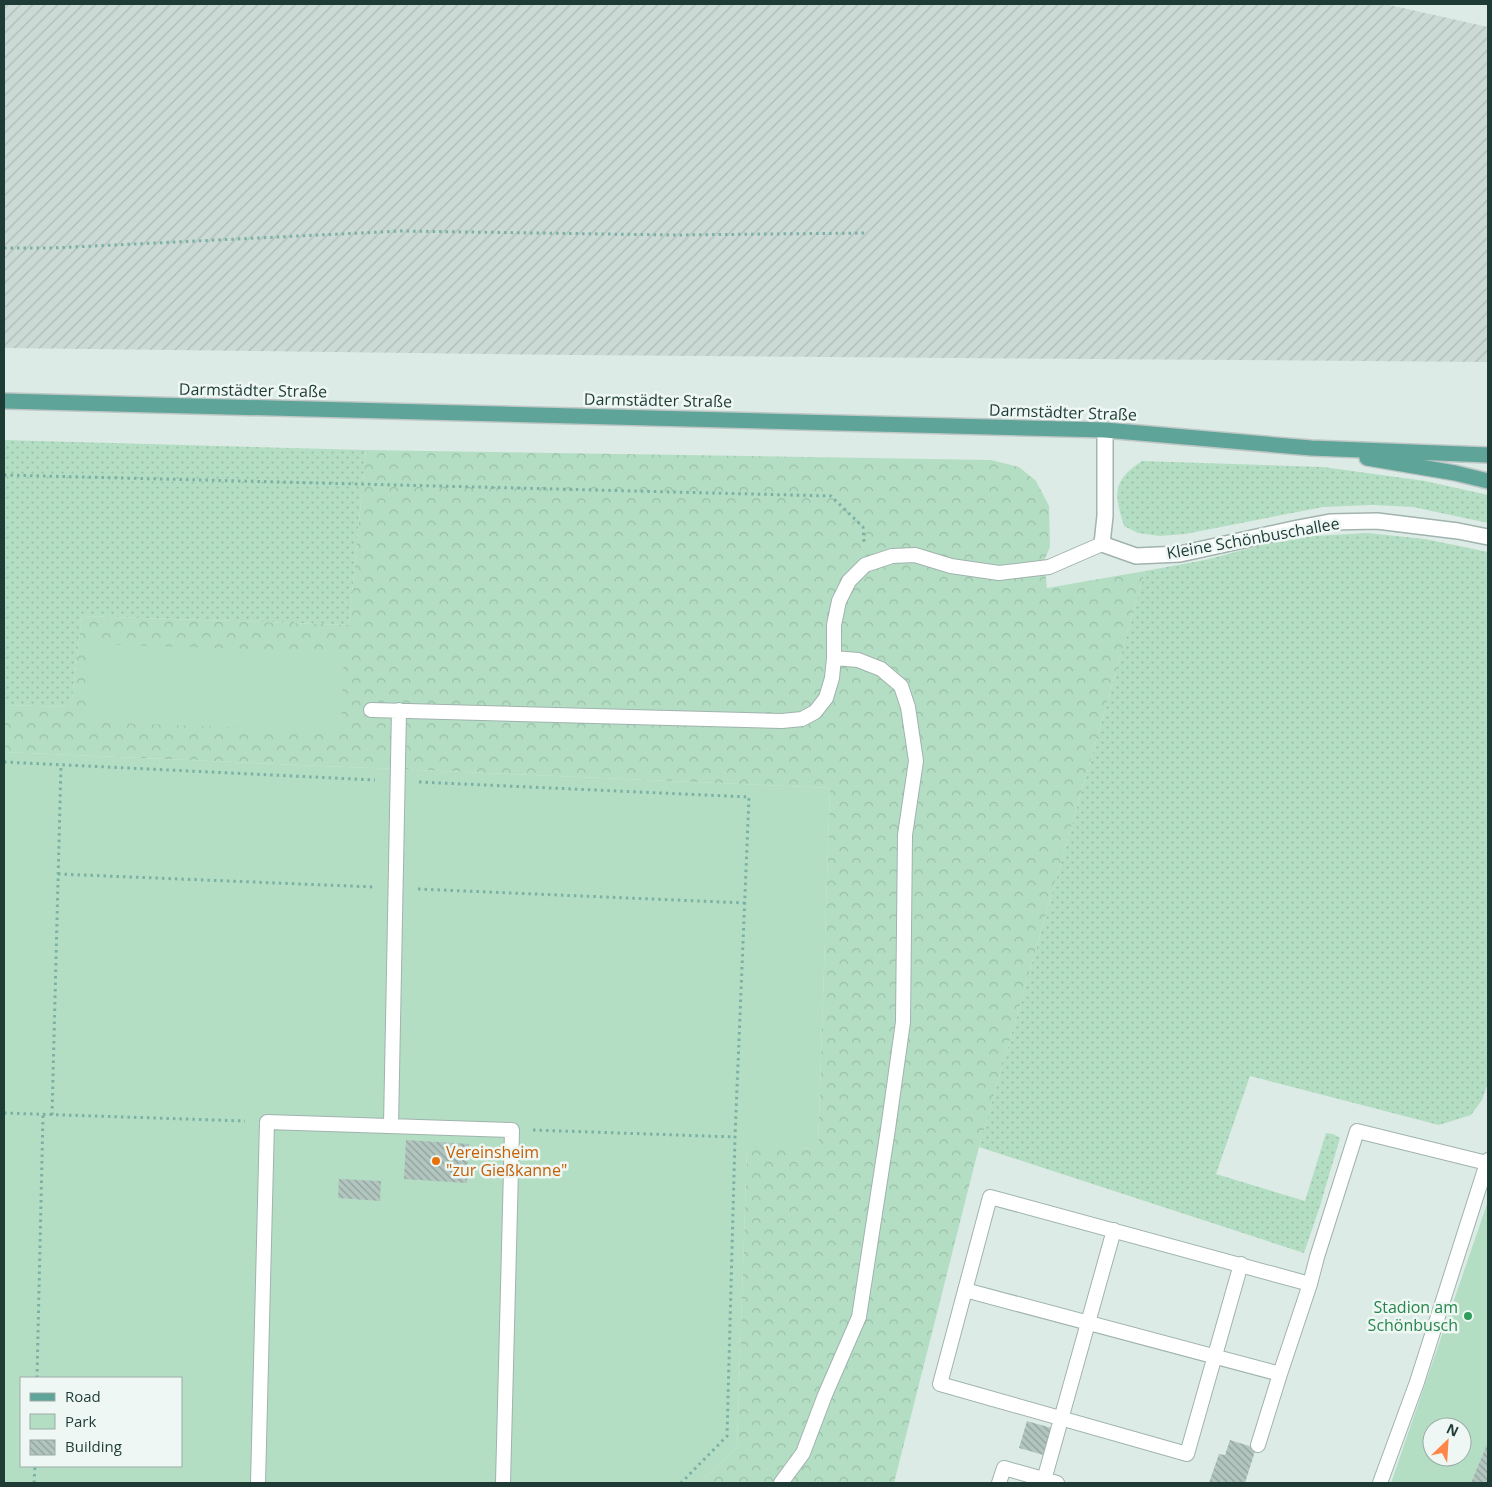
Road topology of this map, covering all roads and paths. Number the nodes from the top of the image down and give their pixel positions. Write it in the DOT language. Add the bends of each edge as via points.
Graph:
graph roads {
  1 [pos="868,233"];
  2 [pos="4,248"];
  3 [pos="4,401"];
  4 [pos="1106,430"];
  5 [pos="1311,448"];
  6 [pos="1488,455"];
  7 [pos="4,475"];
  8 [pos="1488,481"];
  9 [pos="1488,537"];
  10 [pos="1102,544"];
  11 [pos="866,565"];
  12 [pos="834,658"];
  13 [pos="371,710"];
  14 [pos="399,710"];
  15 [pos="4,762"];
  16 [pos="60,765"];
  17 [pos="397,781"];
  18 [pos="4,1113"];
  19 [pos="43,1115"];
  20 [pos="52,1115"];
  21 [pos="267,1122"];
  22 [pos="391,1126"];
  23 [pos="512,1130"];
  24 [pos="735,1137"];
  25 [pos="1488,1161"];
  26 [pos="1114,1230"];
  27 [pos="1241,1264"];
  28 [pos="1310,1284"];
  29 [pos="965,1290"];
  30 [pos="1088,1322"];
  31 [pos="1215,1356"];
  32 [pos="1280,1374"];
  33 [pos="37,1377"];
  34 [pos="1062,1418"];
  35 [pos="1258,1445"];
  36 [pos="35,1467"];
  37 [pos="1051,1481"];
  38 [pos="34,1483"];
  39 [pos="258,1483"];
  40 [pos="504,1483"];
  41 [pos="681,1483"];
  42 [pos="781,1483"];
  43 [pos="999,1483"];
  44 [pos="1380,1483"];
  1 -- 2 [label="path" via="674,235 401,231"];
  3 -- 4 [label="main road, Darmstädter Straße"];
  4 -- 5 [label="main road, Darmstädter Straße"];
  4 -- 10 [label="street"];
  5 -- 6 [label="main road, Darmstädter Straße"];
  5 -- 8 [label="main road, Darmstädter Straße"];
  7 -- 11 [label="path" via="831,496 863,527"];
  9 -- 10 [label="street, Kleine Schönbuschallee" via="1377,521 1306,526 1180,554 1136,556"];
  10 -- 11 [label="lane" via="1049,567 999,573 951,566 915,555 892,556"];
  11 -- 12 [label="lane" via="849,581 839,601 834,624"];
  12 -- 14 [label="lane" via="826,698 815,712 802,719"];
  12 -- 42 [label="lane" via="858,660 881,669 901,686 908,707 916,761 905,834 903,1022 858,1317 803,1453"];
  13 -- 14 [label="lane"];
  14 -- 17 [label="lane"];
  15 -- 16 [label="path"];
  16 -- 17 [label="path"];
  16 -- 20 [label="path"];
  17 -- 22 [label="lane"];
  17 -- 24 [label="path" via="750,796"];
  18 -- 19 [label="path"];
  19 -- 20 [label="path"];
  19 -- 33 [label="path"];
  20 -- 21 [label="path"];
  21 -- 22 [label="lane"];
  21 -- 39 [label="lane"];
  22 -- 23 [label="lane"];
  23 -- 24 [label="path"];
  23 -- 40 [label="lane"];
  24 -- 41 [label="path" via="727,1436"];
  25 -- 28 [label="lane" via="1357,1131"];
  25 -- 44 [label="lane" via="1417,1382"];
  26 -- 27 [label="lane"];
  26 -- 29 [label="lane" via="990,1197"];
  26 -- 30 [label="lane"];
  27 -- 28 [label="lane"];
  27 -- 31 [label="lane"];
  28 -- 32 [label="lane"];
  29 -- 30 [label="lane"];
  29 -- 34 [label="lane" via="940,1384"];
  30 -- 31 [label="lane"];
  30 -- 34 [label="lane"];
  31 -- 32 [label="lane"];
  31 -- 34 [label="lane" via="1187,1454"];
  32 -- 35 [label="lane"];
  34 -- 37 [label="lane"];
  36 -- 38 [label="path"];
  37 -- 43 [label="lane" via="1004,1468"];
}
